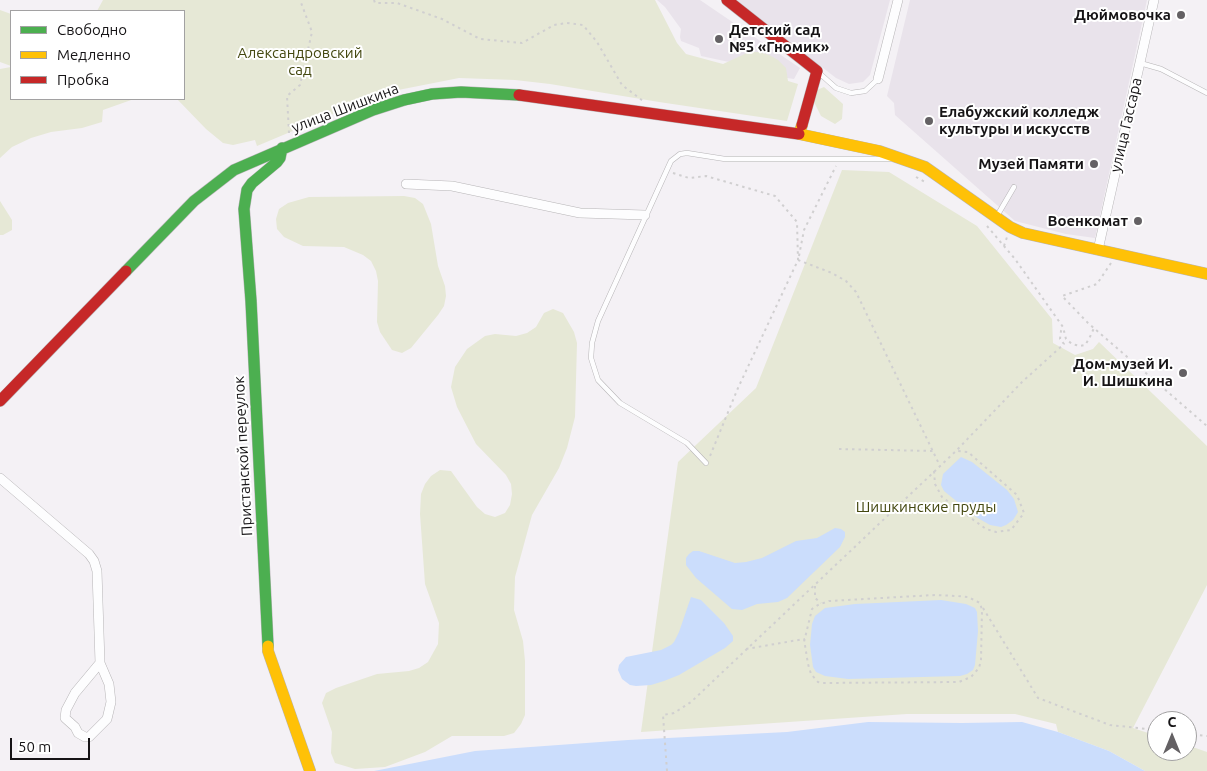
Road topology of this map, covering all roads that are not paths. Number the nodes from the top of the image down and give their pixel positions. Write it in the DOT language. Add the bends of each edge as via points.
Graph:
graph roads {
  1 [pos="727,0"];
  2 [pos="898,0"];
  3 [pos="1154,0"];
  4 [pos="1140,63"];
  5 [pos="816,71"];
  6 [pos="878,80"];
  7 [pos="1207,93"];
  8 [pos="799,134"];
  9 [pos="282,148"];
  10 [pos="898,156"];
  11 [pos="406,184"];
  12 [pos="1014,187"];
  13 [pos="645,215"];
  14 [pos="997,218"];
  15 [pos="1098,250"];
  16 [pos="1207,274"];
  17 [pos="0,401"];
  18 [pos="706,463"];
  19 [pos="0,478"];
  20 [pos="100,663"];
  21 [pos="310,771"];
  1 -- 5 [label="street"];
  2 -- 6 [label="street"];
  3 -- 4 [label="street, улица Гассара"];
  4 -- 7 [label="lane" via="1161,69"];
  4 -- 15 [label="street, улица Гассара"];
  5 -- 6 [label="lane" via="836,88 851,94 866,91"];
  5 -- 8 [label="street"];
  8 -- 9 [label="street, улица Шишкина" via="510,94 461,92 404,100"];
  8 -- 10 [label="street, улица Шишкина"];
  9 -- 17 [label="street, улица Шишкина" via="234,170 194,201"];
  9 -- 21 [label="street, Пристанской переулок" via="277,162 247,190 244,209 268,651"];
  10 -- 13 [label="lane" via="890,160 725,159 686,153 670,161"];
  10 -- 14 [label="street, улица Шишкина" via="925,167"];
  11 -- 13 [label="street" via="452,186 580,212"];
  12 -- 14 [label="lane"];
  13 -- 18 [label="lane" via="598,321 591,358 598,380 620,403 687,443"];
  14 -- 15 [label="street, улица Шишкина" via="1023,233"];
  15 -- 16 [label="street, улица Шишкина"];
  19 -- 20 [label="street" via="94,561"];
  20 -- 20 [label="street" via="75,693 66,710 65,718 85,737 89,737 107,719 111,702 109,684"];
}
